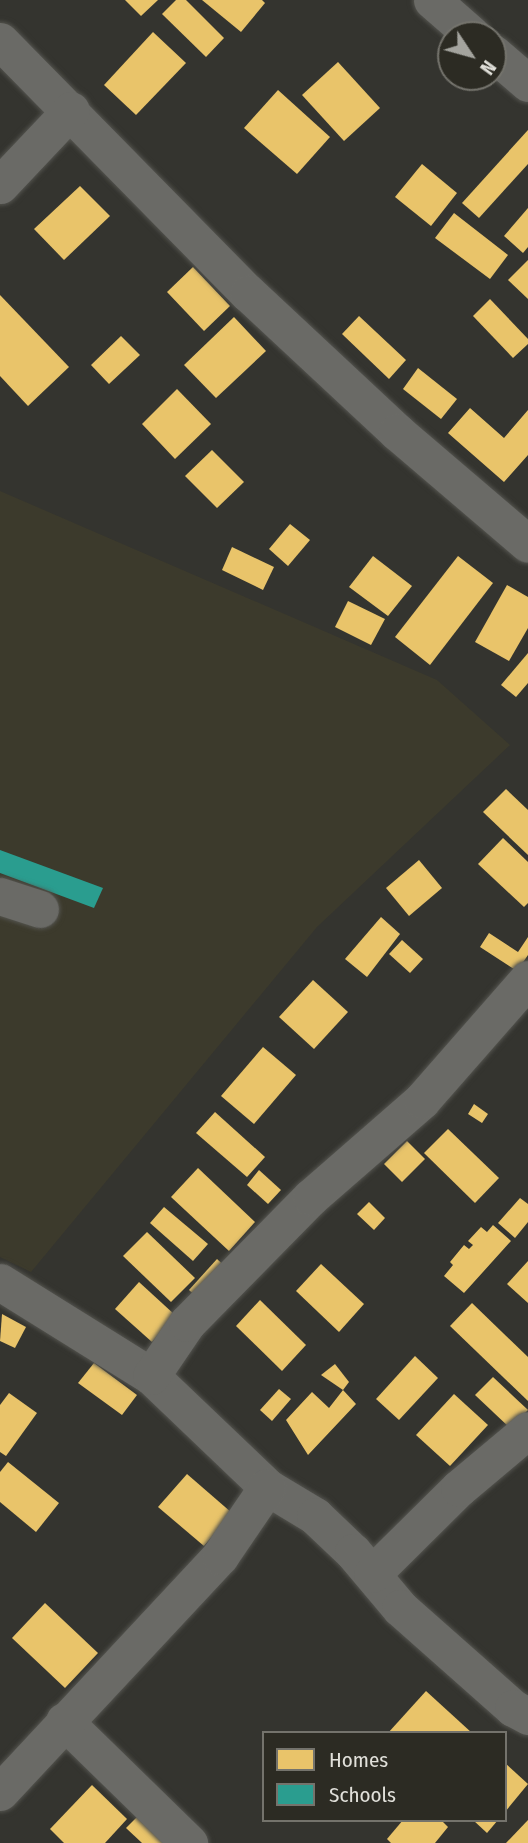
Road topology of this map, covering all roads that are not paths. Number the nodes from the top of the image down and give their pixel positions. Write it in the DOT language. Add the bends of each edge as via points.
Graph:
graph roads {
  1 [pos="432,0"];
  2 [pos="456,21"];
  3 [pos="0,41"];
  4 [pos="507,65"];
  5 [pos="528,83"];
  6 [pos="71,110"];
  7 [pos="0,184"];
  8 [pos="528,544"];
  9 [pos="0,896"];
  10 [pos="40,909"];
  11 [pos="528,979"];
  12 [pos="0,1282"];
  13 [pos="151,1376"];
  14 [pos="528,1430"];
  15 [pos="268,1487"];
  16 [pos="372,1574"];
  17 [pos="528,1716"];
  18 [pos="64,1721"];
  19 [pos="0,1792"];
  20 [pos="189,1843"];
  1 -- 2 [label="street"];
  3 -- 6 [label="street"];
  4 -- 5 [label="street"];
  6 -- 7 [label="street"];
  6 -- 8 [label="street" via="248,293"];
  9 -- 10 [label="street"];
  11 -- 13 [label="street" via="422,1100 311,1197 187,1323"];
  12 -- 13 [label="street"];
  13 -- 15 [label="street"];
  14 -- 16 [label="street" via="459,1488"];
  15 -- 16 [label="street" via="315,1516"];
  15 -- 18 [label="street" via="220,1556"];
  16 -- 17 [label="street" via="400,1608 513,1708"];
  18 -- 19 [label="street"];
  18 -- 20 [label="street"];
}
